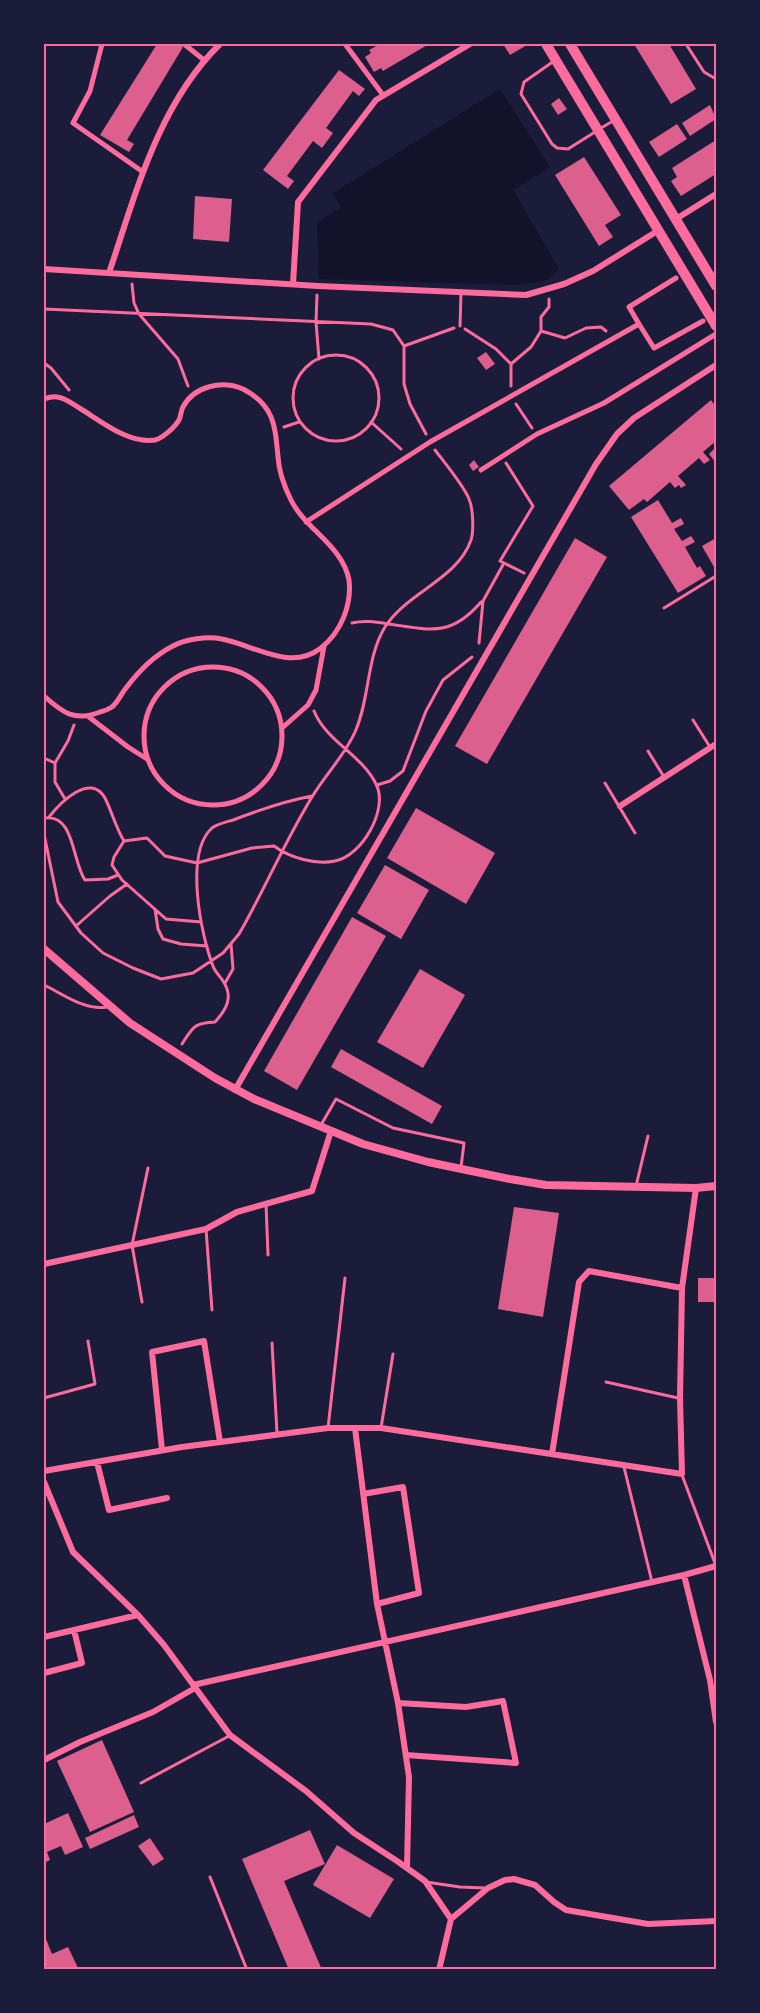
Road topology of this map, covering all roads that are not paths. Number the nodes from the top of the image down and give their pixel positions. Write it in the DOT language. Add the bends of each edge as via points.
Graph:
graph roads {
  1 [pos="102,44"];
  2 [pos="184,44"];
  3 [pos="220,44"];
  4 [pos="345,44"];
  5 [pos="470,44"];
  6 [pos="546,44"];
  7 [pos="570,44"];
  8 [pos="686,44"];
  9 [pos="204,60"];
  10 [pos="556,60"];
  11 [pos="717,79"];
  12 [pos="383,96"];
  13 [pos="616,119"];
  14 [pos="598,130"];
  15 [pos="143,172"];
  16 [pos="717,194"];
  17 [pos="676,219"];
  18 [pos="659,230"];
  19 [pos="44,269"];
  20 [pos="109,273"];
  21 [pos="676,278"];
  22 [pos="293,284"];
  23 [pos="717,286"];
  24 [pos="461,293"];
  25 [pos="703,321"];
  26 [pos="639,324"];
  27 [pos="460,326"];
  28 [pos="717,326"];
  29 [pos="717,334"];
  30 [pos="717,365"];
  31 [pos="44,399"];
  32 [pos="481,470"];
  33 [pos="306,522"];
  34 [pos="717,576"];
  35 [pos="664,608"];
  36 [pos="324,646"];
  37 [pos="44,696"];
  38 [pos="89,717"];
  39 [pos="693,720"];
  40 [pos="282,728"];
  41 [pos="713,746"];
  42 [pos="648,751"];
  43 [pos="147,759"];
  44 [pos="664,777"];
  45 [pos="605,783"];
  46 [pos="620,806"];
  47 [pos="635,833"];
  48 [pos="44,949"];
  49 [pos="44,984"];
  50 [pos="109,1007"];
  51 [pos="236,1090"];
  52 [pos="320,1126"];
  53 [pos="331,1131"];
  54 [pos="648,1136"];
  55 [pos="148,1168"];
  56 [pos="460,1169"];
  57 [pos="717,1186"];
  58 [pos="636,1187"];
  59 [pos="696,1188"];
  60 [pos="266,1204"];
  61 [pos="206,1229"];
  62 [pos="132,1245"];
  63 [pos="268,1255"];
  64 [pos="44,1264"];
  65 [pos="345,1278"];
  66 [pos="682,1288"];
  67 [pos="142,1302"];
  68 [pos="212,1310"];
  69 [pos="88,1341"];
  70 [pos="272,1343"];
  71 [pos="393,1354"];
  72 [pos="606,1382"];
  73 [pos="44,1398"];
  74 [pos="680,1398"];
  75 [pos="328,1428"];
  76 [pos="355,1428"];
  77 [pos="381,1428"];
  78 [pos="277,1434"];
  79 [pos="220,1442"];
  80 [pos="162,1450"];
  81 [pos="552,1454"];
  82 [pos="97,1462"];
  83 [pos="623,1465"];
  84 [pos="44,1471"];
  85 [pos="682,1474"];
  86 [pos="44,1482"];
  87 [pos="363,1494"];
  88 [pos="166,1498"];
  89 [pos="716,1566"];
  90 [pos="684,1575"];
  91 [pos="652,1582"];
  92 [pos="377,1604"];
  93 [pos="138,1615"];
  94 [pos="74,1630"];
  95 [pos="44,1637"];
  96 [pos="384,1642"];
  97 [pos="44,1673"];
  98 [pos="194,1687"];
  99 [pos="398,1703"];
  100 [pos="717,1722"];
  101 [pos="230,1735"];
  102 [pos="406,1755"];
  103 [pos="44,1760"];
  104 [pos="141,1783"];
  105 [pos="407,1868"];
  106 [pos="210,1877"];
  107 [pos="425,1881"];
  108 [pos="488,1888"];
  109 [pos="452,1919"];
  110 [pos="717,1921"];
  111 [pos="247,1970"];
  112 [pos="439,1970"];
  1 -- 15 [label="street" via="90,91 73,123"];
  2 -- 9 [label="street"];
  3 -- 9 [label="street"];
  4 -- 12 [label="street"];
  5 -- 12 [label="street"];
  6 -- 10 [label="main road"];
  7 -- 13 [label="main road"];
  8 -- 11 [label="lane" via="704,72"];
  9 -- 15 [label="street" via="174,105"];
  10 -- 14 [label="main road"];
  10 -- 14 [label="lane" via="524,82 521,94 557,148 568,149"];
  12 -- 22 [label="street" via="298,202"];
  13 -- 14 [label="lane"];
  13 -- 17 [label="main road"];
  14 -- 18 [label="main road"];
  15 -- 20 [label="street"];
  16 -- 17 [label="street"];
  17 -- 23 [label="main road"];
  18 -- 24 [label="street" via="593,271 564,284 526,295"];
  18 -- 28 [label="main road"];
  19 -- 20 [label="street"];
  20 -- 22 [label="street"];
  21 -- 26 [label="street" via="629,307"];
  22 -- 24 [label="street"];
  24 -- 27 [label="lane"];
  25 -- 26 [label="street" via="654,348"];
  26 -- 33 [label="street" via="430,442"];
  29 -- 32 [label="street" via="604,403 537,434"];
  30 -- 51 [label="street" via="648,408 617,434 596,464"];
  31 -- 33 [label="street" via="57,397 122,434 145,441 158,439 179,419 192,396 206,388 241,388 260,400 271,415 283,482"];
  33 -- 36 [label="street" via="329,544 348,577 347,610"];
  34 -- 35 [label="lane"];
  36 -- 38 [label="street" via="297,658 278,657 219,638 174,645 149,663 112,707"];
  36 -- 40 [label="street" via="316,690"];
  37 -- 38 [label="street" via="77,718"];
  38 -- 43 [label="street"];
  39 -- 41 [label="lane"];
  40 -- 43 [label="street" via="284,740 277,766 260,787 236,802 210,806 183,799 160,783"];
  40 -- 43 [label="street" via="280,713 265,689 244,673 218,666 191,669 168,683 151,705 144,730"];
  41 -- 44 [label="street"];
  42 -- 44 [label="lane"];
  44 -- 46 [label="street"];
  45 -- 46 [label="lane"];
  46 -- 47 [label="lane"];
  48 -- 50 [label="street"];
  49 -- 50 [label="lane" via="87,1006"];
  50 -- 51 [label="street"];
  51 -- 52 [label="street"];
  52 -- 53 [label="street"];
  52 -- 56 [label="lane" via="336,1099 393,1128 464,1143"];
  53 -- 56 [label="street" via="390,1153"];
  53 -- 60 [label="street" via="312,1191"];
  54 -- 58 [label="lane"];
  55 -- 62 [label="lane"];
  56 -- 58 [label="street" via="546,1185"];
  57 -- 59 [label="street"];
  58 -- 59 [label="street"];
  59 -- 66 [label="street"];
  60 -- 61 [label="street" via="237,1212"];
  60 -- 63 [label="lane"];
  61 -- 62 [label="street"];
  61 -- 68 [label="lane"];
  62 -- 64 [label="street"];
  62 -- 67 [label="lane"];
  65 -- 75 [label="lane"];
  66 -- 74 [label="street"];
  66 -- 81 [label="street" via="589,1271 579,1282"];
  69 -- 73 [label="lane" via="95,1384"];
  70 -- 78 [label="lane"];
  71 -- 77 [label="lane"];
  72 -- 74 [label="lane"];
  74 -- 85 [label="street"];
  75 -- 76 [label="street"];
  75 -- 78 [label="street"];
  76 -- 77 [label="street"];
  76 -- 87 [label="street"];
  77 -- 81 [label="street"];
  78 -- 79 [label="street"];
  79 -- 80 [label="street"];
  79 -- 80 [label="street" via="204,1341 152,1352"];
  80 -- 82 [label="street"];
  81 -- 83 [label="street"];
  82 -- 84 [label="street"];
  82 -- 88 [label="street" via="109,1510"];
  83 -- 85 [label="street"];
  83 -- 91 [label="lane"];
  85 -- 89 [label="lane"];
  86 -- 93 [label="street" via="73,1552"];
  87 -- 92 [label="street"];
  87 -- 92 [label="street" via="403,1487 419,1593"];
  89 -- 90 [label="street"];
  90 -- 91 [label="street"];
  90 -- 100 [label="street"];
  91 -- 96 [label="street"];
  92 -- 96 [label="street"];
  93 -- 94 [label="street"];
  93 -- 98 [label="street"];
  94 -- 95 [label="street"];
  94 -- 97 [label="street" via="82,1663"];
  96 -- 98 [label="street"];
  96 -- 99 [label="street"];
  98 -- 101 [label="street"];
  98 -- 103 [label="street" via="153,1712"];
  99 -- 102 [label="street"];
  99 -- 102 [label="street" via="466,1707 503,1701 516,1763"];
  101 -- 104 [label="lane"];
  101 -- 105 [label="street" via="306,1791 354,1833"];
  102 -- 105 [label="street"];
  105 -- 107 [label="street"];
  106 -- 111 [label="lane"];
  107 -- 108 [label="lane"];
  107 -- 109 [label="street"];
  108 -- 109 [label="street"];
  108 -- 110 [label="street" via="514,1879 535,1885 566,1910 648,1923"];
  109 -- 112 [label="street"];
}
